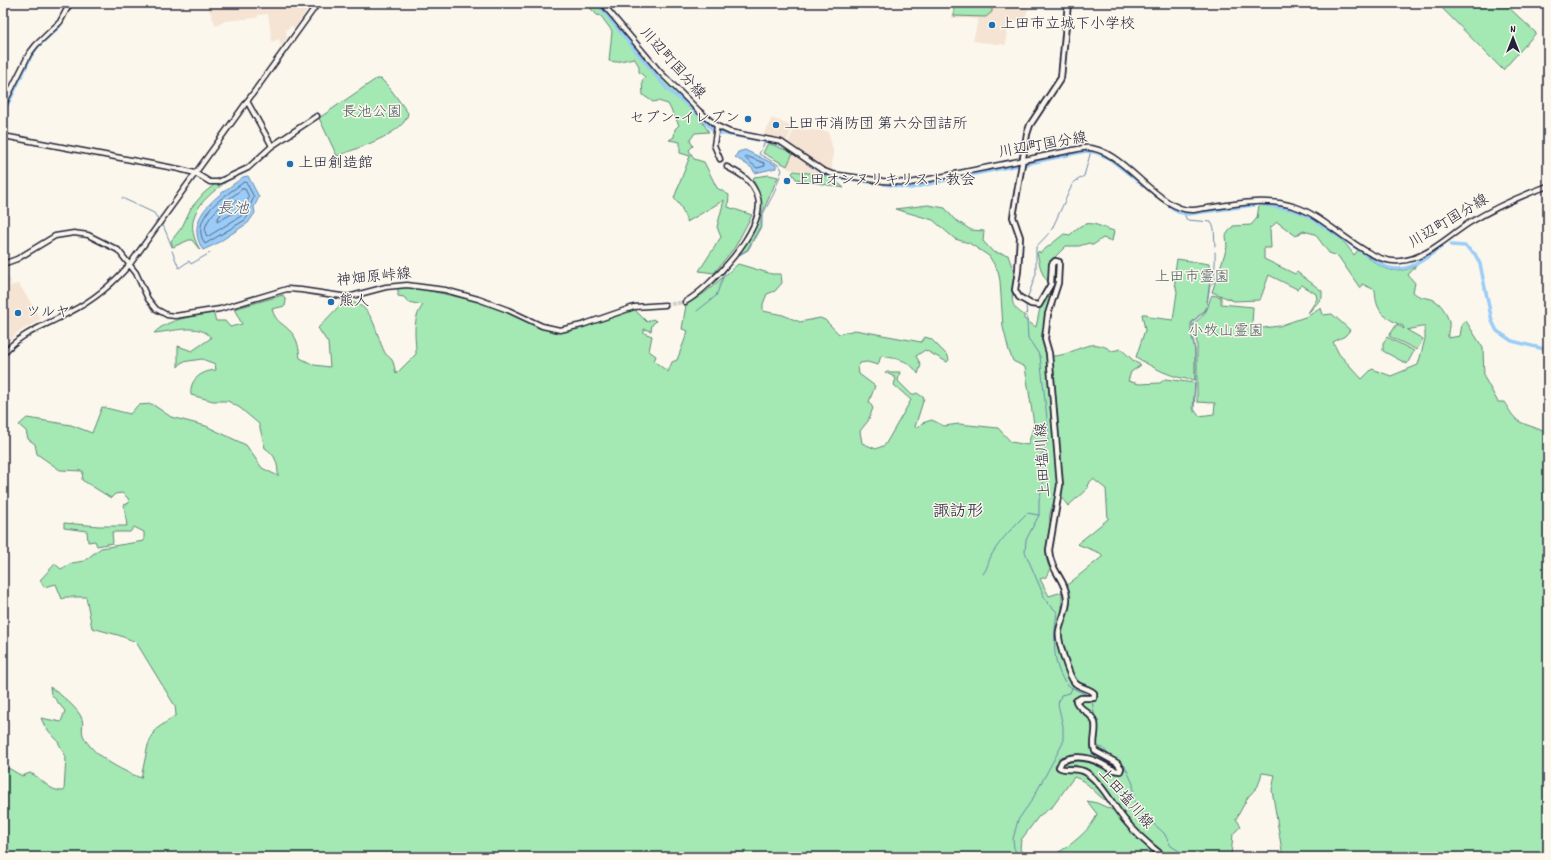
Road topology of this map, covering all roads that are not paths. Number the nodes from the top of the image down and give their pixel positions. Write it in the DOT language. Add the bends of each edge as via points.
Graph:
graph roads {
  1 [pos="70,3"];
  2 [pos="318,3"];
  3 [pos="602,3"];
  4 [pos="1068,3"];
  5 [pos="247,101"];
  6 [pos="3,106"];
  7 [pos="317,116"];
  8 [pos="717,126"];
  9 [pos="9,137"];
  10 [pos="272,146"];
  11 [pos="720,159"];
  12 [pos="1022,161"];
  13 [pos="727,167"];
  14 [pos="196,173"];
  15 [pos="1548,186"];
  16 [pos="3,264"];
  17 [pos="130,264"];
  18 [pos="685,302"];
  19 [pos="665,305"];
  20 [pos="3,354"];
  21 [pos="1164,857"];
  1 -- 6 [label="street" via="60,22 29,54"];
  2 -- 5 [label="street"];
  3 -- 8 [label="street, 川辺町国分線" via="660,72"];
  4 -- 12 [label="main road, 上田塩川線" via="1061,78 1030,125"];
  5 -- 10 [label="street"];
  5 -- 14 [label="street"];
  7 -- 10 [label="street"];
  8 -- 11 [label="street" via="714,145"];
  8 -- 12 [label="street, 川辺町国分線" via="730,132 785,143 826,172 883,181 917,182"];
  9 -- 14 [label="street"];
  10 -- 14 [label="street" via="248,168 218,182 206,180"];
  12 -- 15 [label="street, 川辺町国分線" via="1094,148 1108,154 1170,203 1184,210 1255,201 1270,201 1295,207 1314,216 1375,256 1396,262 1416,258 1492,210"];
  12 -- 21 [label="main road, 上田塩川線" via="1013,217 1020,237 1015,286 1017,295 1031,304 1039,305 1051,284 1053,262 1059,262 1060,265 1058,283 1048,314 1045,342 1049,353 1060,485 1049,558 1062,581 1067,598 1059,639 1075,683 1094,693 1094,698 1081,698 1076,702 1091,715 1095,723 1095,751 1121,768 1120,771 1115,771 1101,763 1078,757 1062,761 1059,767 1087,772 1100,785 1132,830"];
  13 -- 18 [label="street" via="751,184 758,199 756,218 748,236 731,259 697,294"];
  14 -- 17 [label="street"];
  16 -- 17 [label="street, 神畑原峠線" via="17,259 55,236 74,233 88,235 108,244 118,250"];
  17 -- 19 [label="street, 神畑原峠線" via="156,309 175,316 220,309 287,289 348,297 386,287 407,285 444,290 478,299 546,328 560,330 634,307"];
  17 -- 20 [label="street" via="98,295 69,313 27,333"];
}
